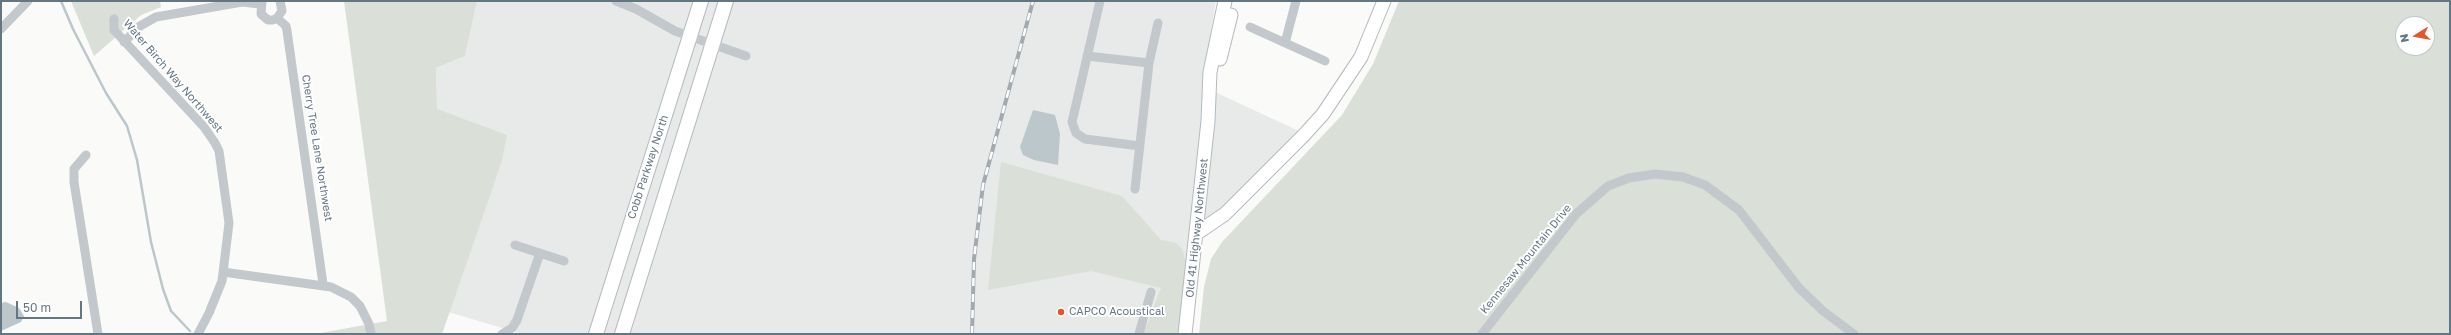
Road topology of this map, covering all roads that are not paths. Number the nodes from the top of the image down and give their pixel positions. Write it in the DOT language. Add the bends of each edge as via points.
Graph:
graph roads {
  1 [pos="28,1"];
  2 [pos="280,1"];
  3 [pos="616,1"];
  4 [pos="701,1"];
  5 [pos="726,1"];
  6 [pos="1100,1"];
  7 [pos="1225,1"];
  8 [pos="1234,1"];
  9 [pos="1296,1"];
  10 [pos="1384,1"];
  11 [pos="261,3"];
  12 [pos="277,18"];
  13 [pos="114,19"];
  14 [pos="1158,23"];
  15 [pos="1250,27"];
  16 [pos="1,29"];
  17 [pos="689,36"];
  18 [pos="124,42"];
  19 [pos="1285,43"];
  20 [pos="713,44"];
  21 [pos="746,56"];
  22 [pos="1087,56"];
  23 [pos="1325,61"];
  24 [pos="1149,63"];
  25 [pos="1208,121"];
  26 [pos="1140,146"];
  27 [pos="86,155"];
  28 [pos="1135,189"];
  29 [pos="1197,233"];
  30 [pos="515,245"];
  31 [pos="540,253"];
  32 [pos="564,261"];
  33 [pos="223,272"];
  34 [pos="323,284"];
  35 [pos="1151,292"];
  36 [pos="98,334"];
  37 [pos="198,334"];
  38 [pos="371,334"];
  39 [pos="502,334"];
  40 [pos="596,334"];
  41 [pos="622,334"];
  42 [pos="1139,334"];
  43 [pos="1185,334"];
  44 [pos="1482,334"];
  45 [pos="1854,334"];
  1 -- 16 [label="street"];
  2 -- 12 [label="street" via="282,11"];
  3 -- 17 [label="street"];
  4 -- 17 [label="main road, Cobb Parkway North"];
  5 -- 20 [label="main road"];
  6 -- 22 [label="street"];
  7 -- 25 [label="street, Old 41 Highway Northwest" via="1212,60"];
  8 -- 25 [label="street, Old 41 Highway Northwest"];
  9 -- 19 [label="street"];
  10 -- 29 [label="street" via="1361,57 1323,114 1225,214"];
  11 -- 12 [label="street" via="261,14 264,18"];
  11 -- 18 [label="street" via="242,2 156,17 140,26"];
  12 -- 34 [label="street, Cherry Tree Lane Northwest" via="286,26 287,31"];
  13 -- 18 [label="street, Water Birch Way Northwest" via="114,30"];
  14 -- 24 [label="street"];
  15 -- 19 [label="street"];
  17 -- 20 [label="street"];
  17 -- 40 [label="main road, Cobb Parkway North"];
  18 -- 33 [label="street, Water Birch Way Northwest" via="216,143 229,223"];
  19 -- 23 [label="street"];
  20 -- 21 [label="street"];
  20 -- 41 [label="main road"];
  22 -- 24 [label="street"];
  22 -- 26 [label="street" via="1072,115 1076,133 1085,139"];
  24 -- 26 [label="street"];
  25 -- 29 [label="street, Old 41 Highway Northwest"];
  26 -- 28 [label="street"];
  27 -- 36 [label="street" via="74,170 74,182"];
  29 -- 43 [label="street, Old 41 Highway Northwest"];
  30 -- 31 [label="street"];
  31 -- 32 [label="street"];
  31 -- 39 [label="street" via="517,320 512,328"];
  33 -- 34 [label="street"];
  33 -- 37 [label="street, Water Birch Way Northwest" via="215,298"];
  34 -- 38 [label="street" via="351,297 360,306"];
  35 -- 42 [label="street"];
  44 -- 45 [label="street, Kennesaw Mountain Drive" via="1576,214 1608,186 1629,178 1655,174 1683,177 1705,185 1739,210 1799,288 1823,311"];
}
